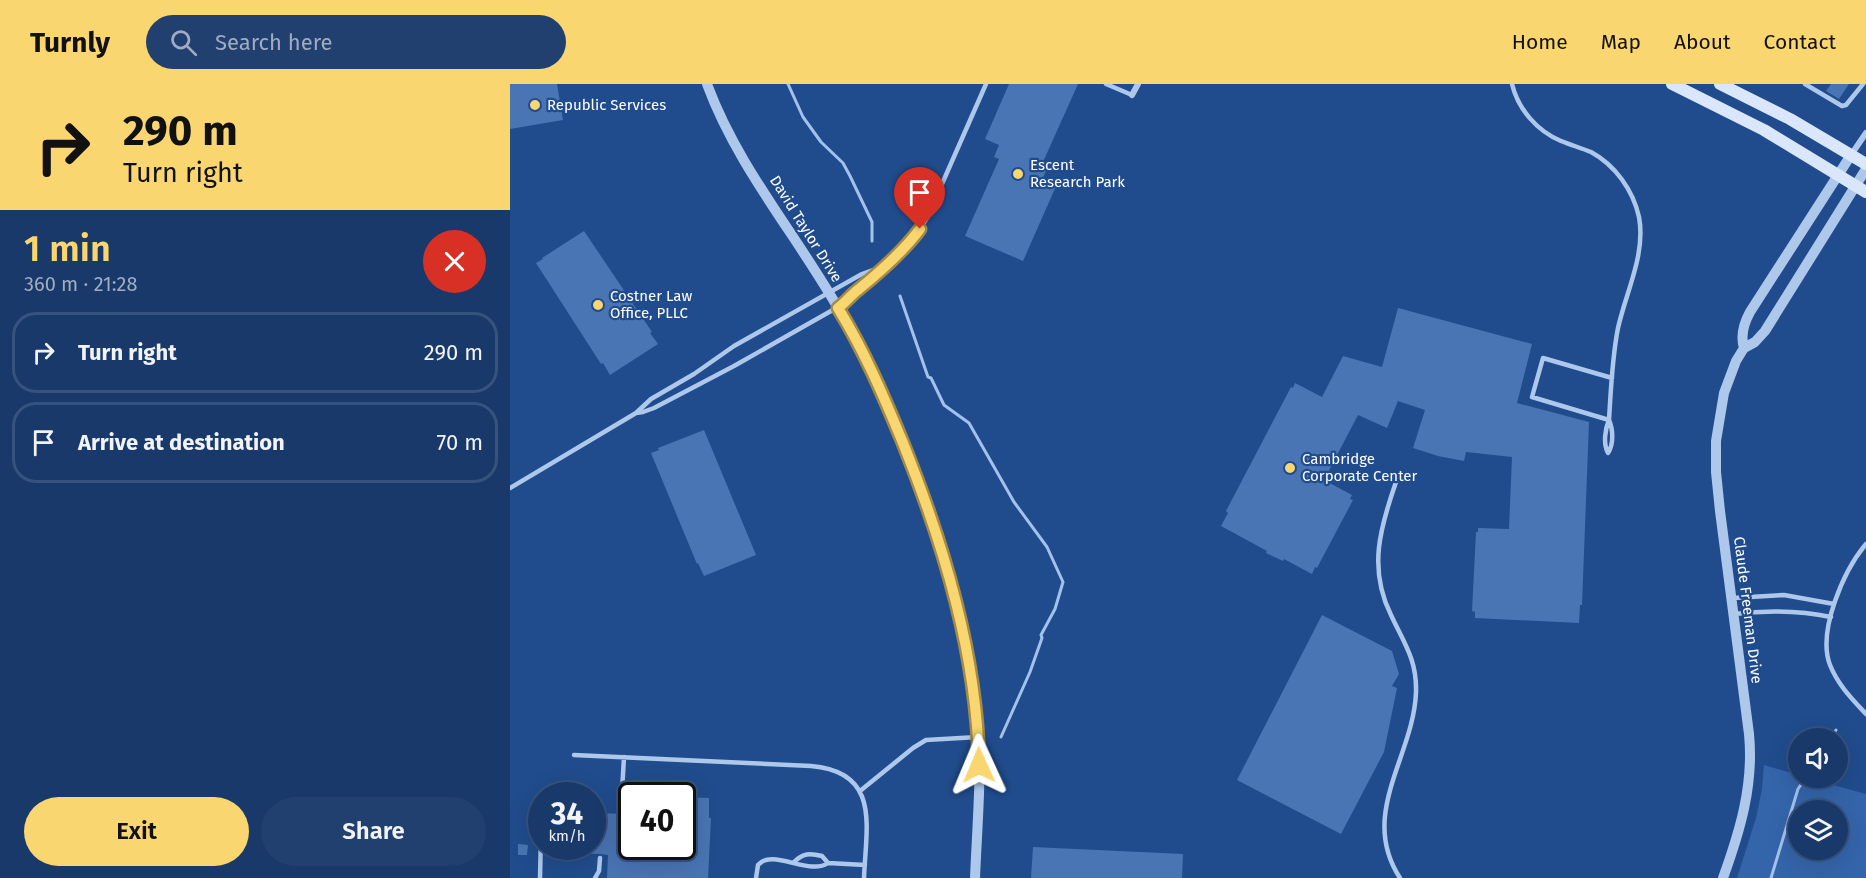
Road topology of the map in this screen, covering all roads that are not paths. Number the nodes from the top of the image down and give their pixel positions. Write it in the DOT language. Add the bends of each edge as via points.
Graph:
graph roads {
  1 [pos="707,84"];
  2 [pos="986,84"];
  3 [pos="1106,84"];
  4 [pos="1138,84"];
  5 [pos="1512,84"];
  6 [pos="1672,84"];
  7 [pos="1720,84"];
  8 [pos="1805,84"];
  9 [pos="1863,84"];
  10 [pos="1131,95"];
  11 [pos="1866,133"];
  12 [pos="1851,155"];
  13 [pos="1866,164"];
  14 [pos="1866,169"];
  15 [pos="1838,174"];
  16 [pos="1861,188"];
  17 [pos="881,267"];
  18 [pos="828,293"];
  19 [pos="838,308"];
  20 [pos="1744,348"];
  21 [pos="1612,378"];
  22 [pos="636,413"];
  23 [pos="1609,420"];
  24 [pos="1396,482"];
  25 [pos="510,488"];
  26 [pos="1866,544"];
  27 [pos="1731,598"];
  28 [pos="1834,604"];
  29 [pos="1733,614"];
  30 [pos="1832,618"];
  31 [pos="1866,714"];
  32 [pos="979,737"];
  33 [pos="574,755"];
  34 [pos="624,757"];
  35 [pos="623,782"];
  36 [pos="860,791"];
  37 [pos="541,860"];
  38 [pos="600,860"];
  39 [pos="794,862"];
  40 [pos="828,863"];
  41 [pos="865,865"];
  42 [pos="540,878"];
  43 [pos="595,878"];
  44 [pos="756,878"];
  45 [pos="864,878"];
  46 [pos="975,878"];
  47 [pos="1400,878"];
  48 [pos="1723,878"];
  1 -- 18 [label="street, David Taylor Drive" via="737,150"];
  2 -- 17 [label="lane" via="927,218 915,236"];
  3 -- 10 [label="lane"];
  4 -- 10 [label="street"];
  5 -- 21 [label="lane" via="1520,106 1547,135 1605,162 1635,202 1640,224 1639,250 1618,327"];
  6 -- 15 [label="main road" via="1764,130"];
  7 -- 12 [label="main road"];
  8 -- 9 [label="lane" via="1842,106"];
  11 -- 12 [label="street, Claude Freeman Drive"];
  12 -- 13 [label="main road"];
  12 -- 15 [label="street, Claude Freeman Drive"];
  14 -- 16 [label="street, Claude Freeman Drive"];
  15 -- 16 [label="main road"];
  15 -- 20 [label="street, Claude Freeman Drive" via="1749,312"];
  16 -- 20 [label="street, Claude Freeman Drive" via="1765,331"];
  17 -- 18 [label="lane"];
  17 -- 19 [label="lane" via="874,278"];
  18 -- 19 [label="street, David Taylor Drive"];
  18 -- 22 [label="lane" via="734,346 651,399"];
  19 -- 22 [label="lane" via="654,408"];
  19 -- 32 [label="street, David Taylor Drive" via="888,407 934,525 967,656"];
  20 -- 27 [label="street, Claude Freeman Drive" via="1724,393 1716,441 1717,486"];
  21 -- 23 [label="lane"];
  21 -- 23 [label="lane" via="1543,358 1532,397"];
  22 -- 25 [label="lane"];
  23 -- 23 [label="lane" via="1605,437 1608,453 1612,445"];
  24 -- 47 [label="lane" via="1382,523 1378,561 1385,602 1406,642 1416,675 1413,719 1385,814 1390,858"];
  26 -- 28 [label="lane" via="1849,568"];
  27 -- 28 [label="lane" via="1784,595"];
  27 -- 29 [label="street, Claude Freeman Drive"];
  28 -- 30 [label="lane"];
  29 -- 30 [label="lane" via="1770,610"];
  29 -- 48 [label="street, Claude Freeman Drive" via="1750,767 1746,804"];
  30 -- 31 [label="lane" via="1827,645 1829,663 1840,684"];
  32 -- 36 [label="lane" via="926,740"];
  32 -- 46 [label="street, David Taylor Drive"];
  33 -- 34 [label="lane"];
  34 -- 35 [label="lane"];
  34 -- 36 [label="lane" via="821,767 842,774"];
  36 -- 41 [label="lane" via="866,810"];
  37 -- 42 [label="lane"];
  38 -- 43 [label="lane"];
  39 -- 40 [label="lane" via="819,867"];
  39 -- 40 [label="lane" via="807,854 822,856"];
  39 -- 44 [label="lane" via="761,861"];
  40 -- 41 [label="lane"];
  41 -- 45 [label="lane"];
}
